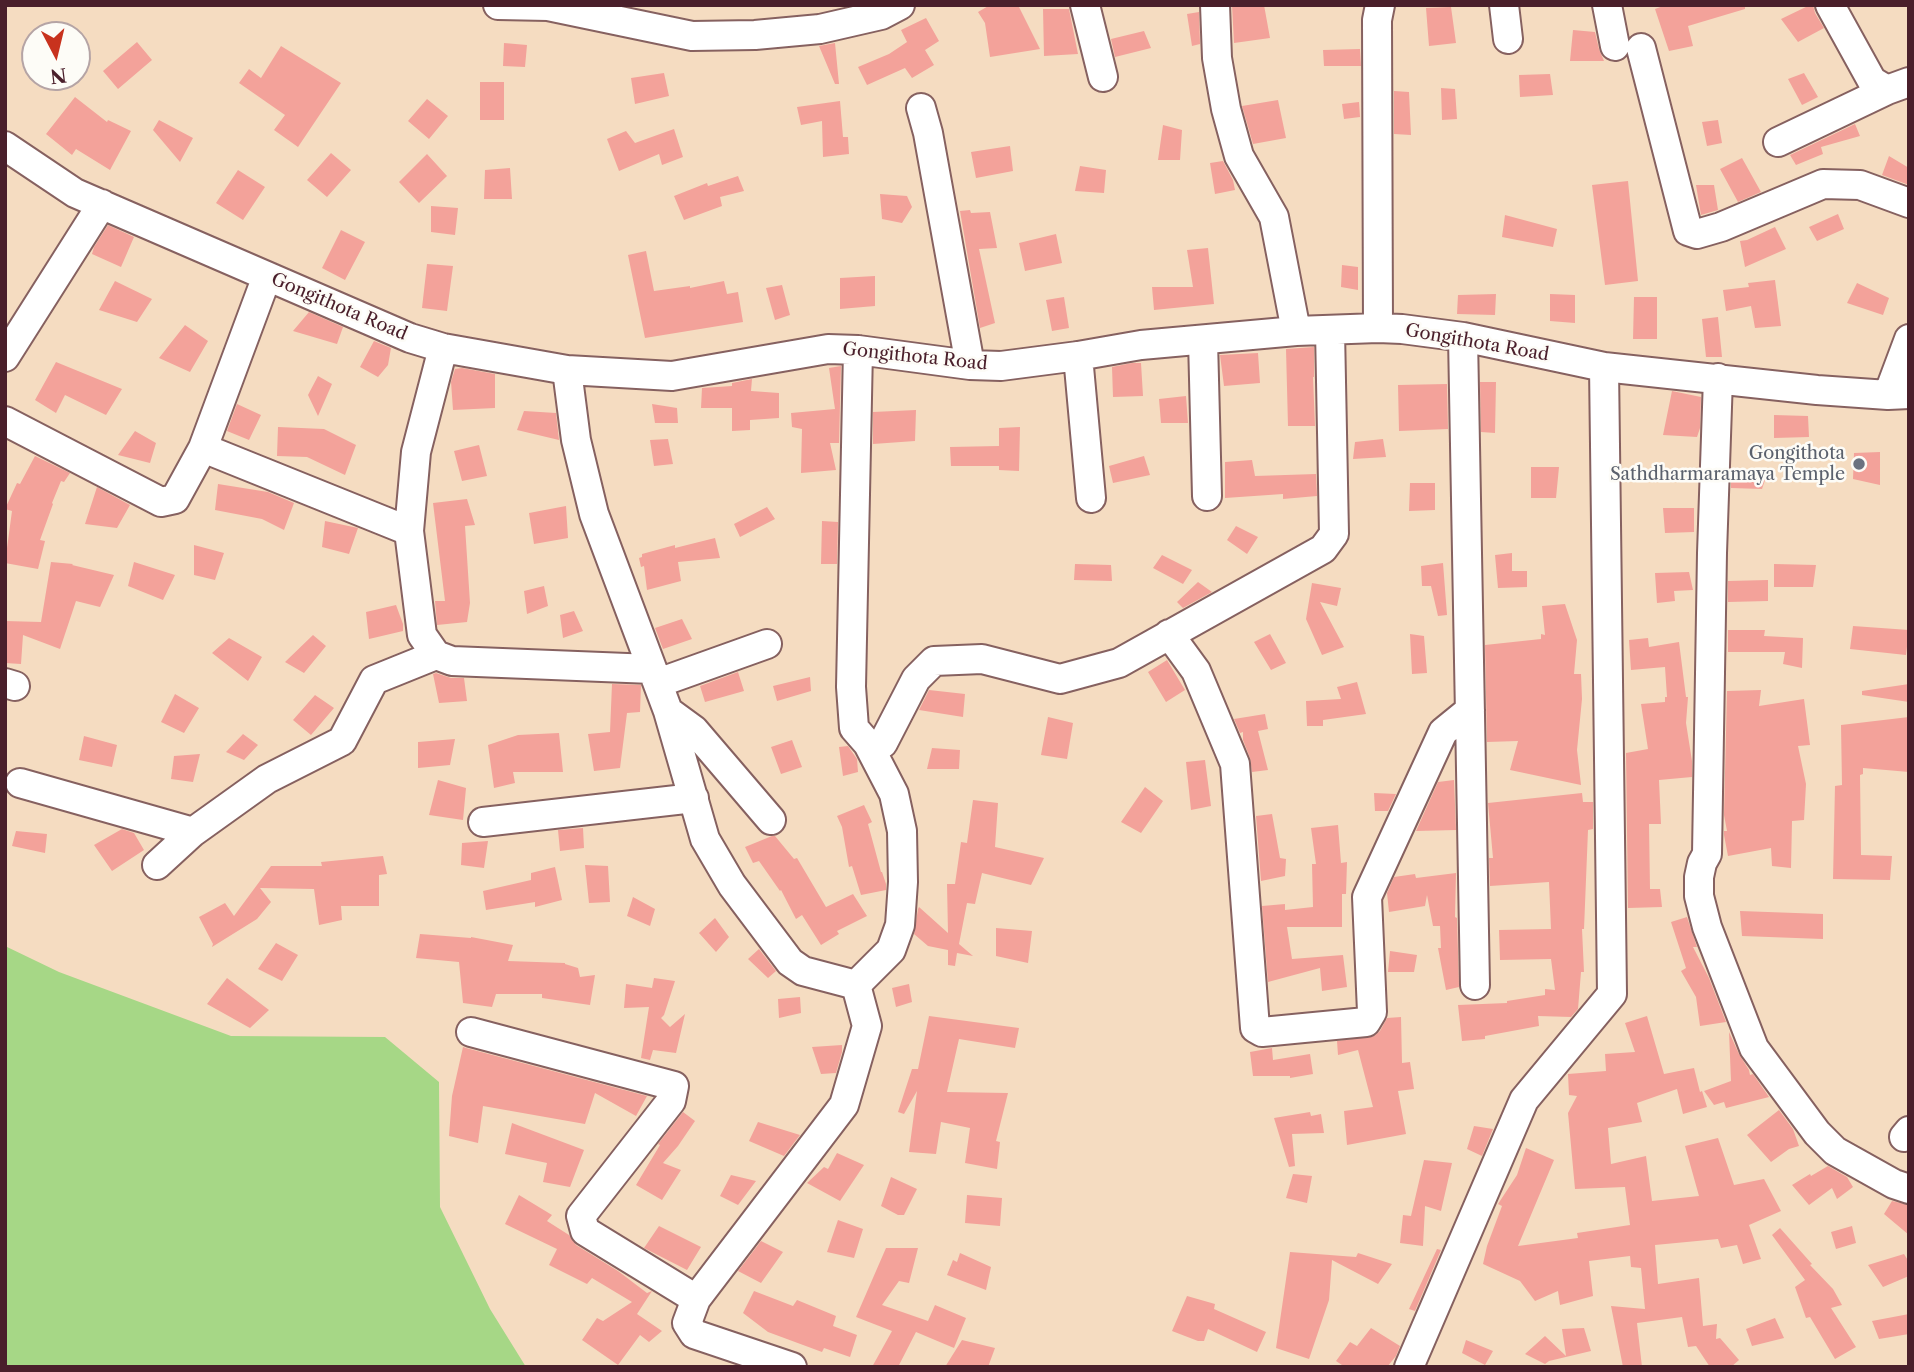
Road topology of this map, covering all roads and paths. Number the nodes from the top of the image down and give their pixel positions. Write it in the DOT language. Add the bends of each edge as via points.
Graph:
graph roads {
  1 [pos="498,5"];
  2 [pos="900,5"];
  3 [pos="1085,5"];
  4 [pos="1215,5"];
  5 [pos="1380,5"];
  6 [pos="1504,5"];
  7 [pos="1607,5"];
  8 [pos="1830,5"];
  9 [pos="1508,39"];
  10 [pos="1103,76"];
  11 [pos="1898,86"];
  12 [pos="920,108"];
  13 [pos="1778,142"];
  14 [pos="5,146"];
  15 [pos="102,204"];
  16 [pos="1909,204"];
  17 [pos="267,276"];
  18 [pos="1378,328"];
  19 [pos="1329,330"];
  20 [pos="1296,331"];
  21 [pos="1463,337"];
  22 [pos="1203,340"];
  23 [pos="1909,340"];
  24 [pos="443,348"];
  25 [pos="858,350"];
  26 [pos="1078,356"];
  27 [pos="5,357"];
  28 [pos="970,365"];
  29 [pos="1604,367"];
  30 [pos="567,370"];
  31 [pos="1718,378"];
  32 [pos="1898,394"];
  33 [pos="5,421"];
  34 [pos="203,449"];
  35 [pos="1207,496"];
  36 [pos="1091,498"];
  37 [pos="409,531"];
  38 [pos="1169,634"];
  39 [pos="767,644"];
  40 [pos="436,655"];
  41 [pos="655,676"];
  42 [pos="1470,710"];
  43 [pos="667,711"];
  44 [pos="868,744"];
  45 [pos="20,783"];
  46 [pos="694,798"];
  47 [pos="771,820"];
  48 [pos="483,822"];
  49 [pos="193,832"];
  50 [pos="157,865"];
  51 [pos="856,985"];
  52 [pos="1475,985"];
  53 [pos="471,1032"];
  54 [pos="1909,1189"];
  55 [pos="696,1299"];
  56 [pos="792,1367"];
  57 [pos="1409,1367"];
  1 -- 2 [label="street" via="548,6 692,36 820,29 881,15"];
  3 -- 10 [label="street"];
  4 -- 20 [label="street" via="1217,58 1226,109 1239,156 1274,217"];
  5 -- 18 [label="street"];
  6 -- 9 [label="street"];
  7 -- 16 [label="street" via="1628,47 1688,231 1696,234 1721,227 1823,184 1860,185"];
  8 -- 11 [label="street" via="1872,81"];
  11 -- 13 [label="street"];
  12 -- 28 [label="street"];
  14 -- 15 [label="street, Gongithota Road" via="75,193"];
  15 -- 17 [label="street, Gongithota Road"];
  15 -- 27 [label="street"];
  17 -- 24 [label="street, Gongithota Road"];
  17 -- 34 [label="street"];
  18 -- 19 [label="street, Gongithota Road"];
  18 -- 21 [label="street, Gongithota Road"];
  19 -- 20 [label="street, Gongithota Road"];
  19 -- 38 [label="street" via="1334,534 1323,549"];
  20 -- 22 [label="street, Gongithota Road"];
  21 -- 29 [label="street, Gongithota Road"];
  21 -- 42 [label="street"];
  22 -- 26 [label="street, Gongithota Road"];
  22 -- 35 [label="street"];
  23 -- 32 [label="street"];
  24 -- 30 [label="street, Gongithota Road"];
  24 -- 37 [label="street" via="415,452"];
  25 -- 28 [label="street, Gongithota Road"];
  25 -- 30 [label="street, Gongithota Road" via="828,349 672,376"];
  25 -- 44 [label="street" via="851,687 854,728"];
  26 -- 28 [label="street, Gongithota Road" via="1001,366"];
  26 -- 36 [label="street"];
  29 -- 31 [label="street, Gongithota Road"];
  29 -- 57 [label="street" via="1612,994 1524,1100"];
  30 -- 41 [label="street" via="576,440 594,514"];
  31 -- 32 [label="street, Gongithota Road"];
  31 -- 54 [label="street" via="1707,854 1699,877 1699,896 1754,1048 1835,1151"];
  33 -- 34 [label="street" via="161,502 175,499"];
  34 -- 37 [label="street"];
  37 -- 40 [label="street" via="422,635"];
  38 -- 42 [label="street" via="1196,670 1235,764 1255,1028 1262,1032 1366,1022 1372,1012 1367,897 1443,732"];
  38 -- 44 [label="street" via="1119,663 1060,679 982,659 934,661 916,679 883,743"];
  39 -- 41 [label="street"];
  40 -- 41 [label="street" via="452,661"];
  40 -- 49 [label="street" via="374,680 342,741 267,779"];
  41 -- 43 [label="street"];
  42 -- 52 [label="street"];
  43 -- 46 [label="street"];
  43 -- 47 [label="street" via="694,730"];
  44 -- 51 [label="street" via="894,794 902,831 903,882 900,925 891,950"];
  45 -- 49 [label="street"];
  46 -- 48 [label="street"];
  46 -- 51 [label="street" via="712,851 790,962 803,971"];
  49 -- 50 [label="street"];
  51 -- 55 [label="street" via="867,1026 844,1105"];
  53 -- 55 [label="street" via="674,1086 671,1101 581,1216 585,1231"];
  55 -- 56 [label="street" via="687,1323 694,1334"];
}
